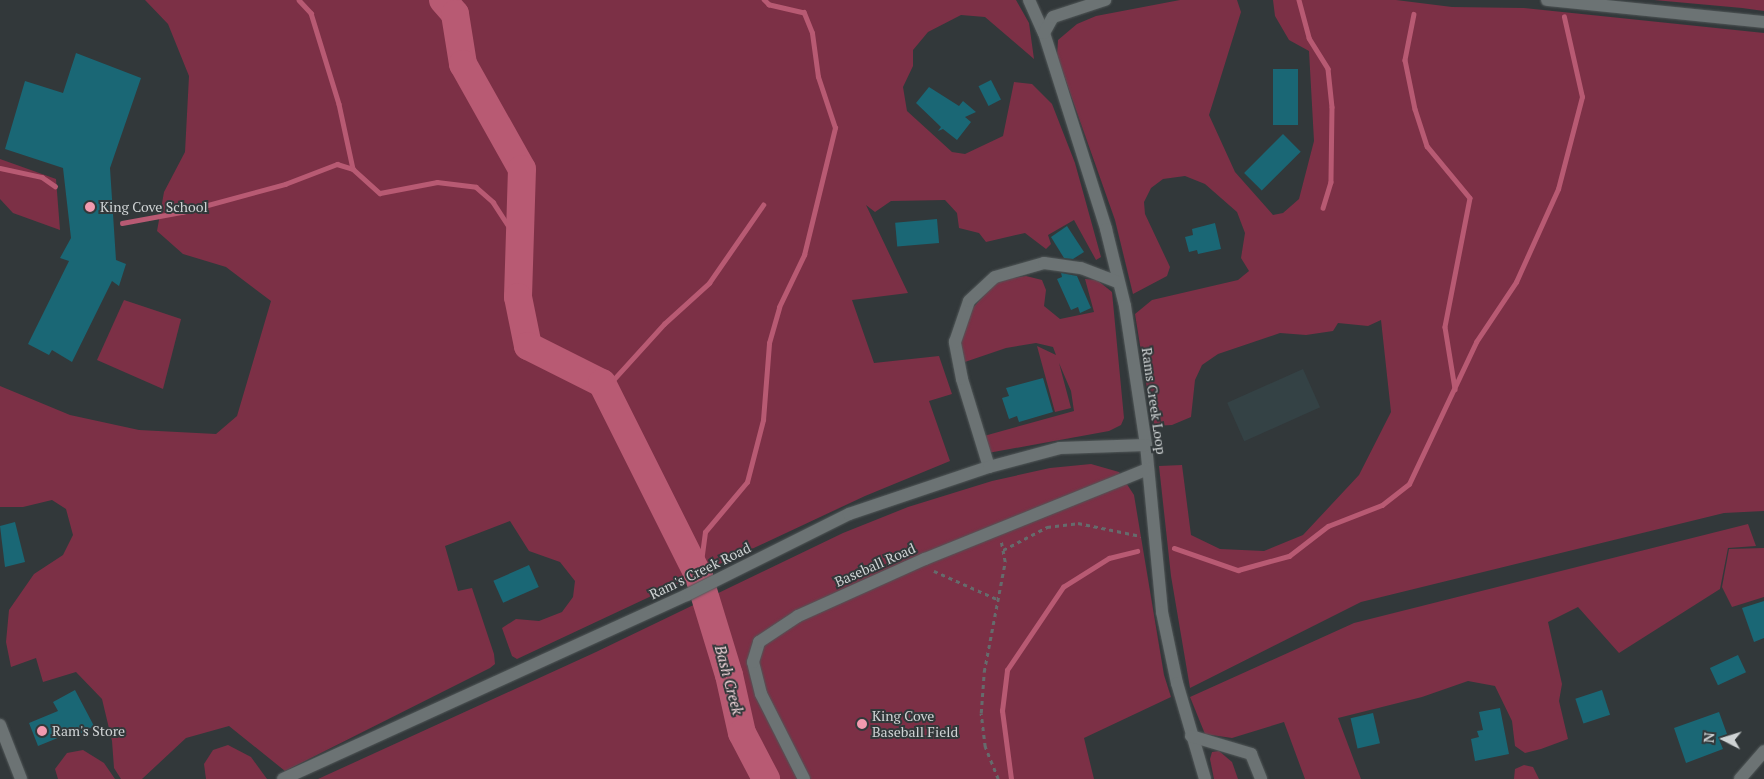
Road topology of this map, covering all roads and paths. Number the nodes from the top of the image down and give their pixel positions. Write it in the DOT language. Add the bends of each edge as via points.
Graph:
graph roads {
  1 [pos="1029,0"];
  2 [pos="1105,0"];
  3 [pos="1547,0"];
  4 [pos="1764,22"];
  5 [pos="1044,33"];
  6 [pos="1118,282"];
  7 [pos="1146,445"];
  8 [pos="989,467"];
  9 [pos="1148,469"];
  10 [pos="998,528"];
  11 [pos="1154,542"];
  12 [pos="1003,550"];
  13 [pos="914,564"];
  14 [pos="999,600"];
  15 [pos="0,725"];
  16 [pos="1191,736"];
  17 [pos="1764,751"];
  18 [pos="21,779"];
  19 [pos="283,779"];
  20 [pos="804,779"];
  21 [pos="998,779"];
  22 [pos="1205,779"];
  23 [pos="1261,779"];
  24 [pos="1740,779"];
  1 -- 5 [label="street, Rams Creek Loop"];
  2 -- 5 [label="street" via="1054,17"];
  3 -- 4 [label="street"];
  5 -- 6 [label="street, Rams Creek Loop" via="1106,229"];
  6 -- 7 [label="street, Rams Creek Loop"];
  6 -- 8 [label="street" via="1081,268 1044,263 995,277 969,301 955,342 962,379"];
  7 -- 8 [label="street, Ram's Creek Road" via="1060,448"];
  7 -- 9 [label="street, Rams Creek Loop"];
  8 -- 19 [label="street, Ram's Creek Road" via="850,514 688,595"];
  9 -- 10 [label="street, Baseball Road"];
  9 -- 11 [label="street, Rams Creek Loop"];
  10 -- 12 [label="path"];
  10 -- 13 [label="street, Baseball Road"];
  11 -- 12 [label="path" via="1128,531 1078,523 1047,527"];
  11 -- 16 [label="street, Rams Creek Loop" via="1162,612"];
  12 -- 14 [label="path" via="1005,562"];
  13 -- 14 [label="path" via="974,585"];
  13 -- 20 [label="street, Baseball Road" via="798,616 759,642 753,662 761,694"];
  14 -- 21 [label="path" via="984,672 981,713 985,747"];
  15 -- 18 [label="street"];
  16 -- 22 [label="street, Rams Creek Loop"];
  16 -- 23 [label="street" via="1251,754"];
  17 -- 24 [label="street"];
}
